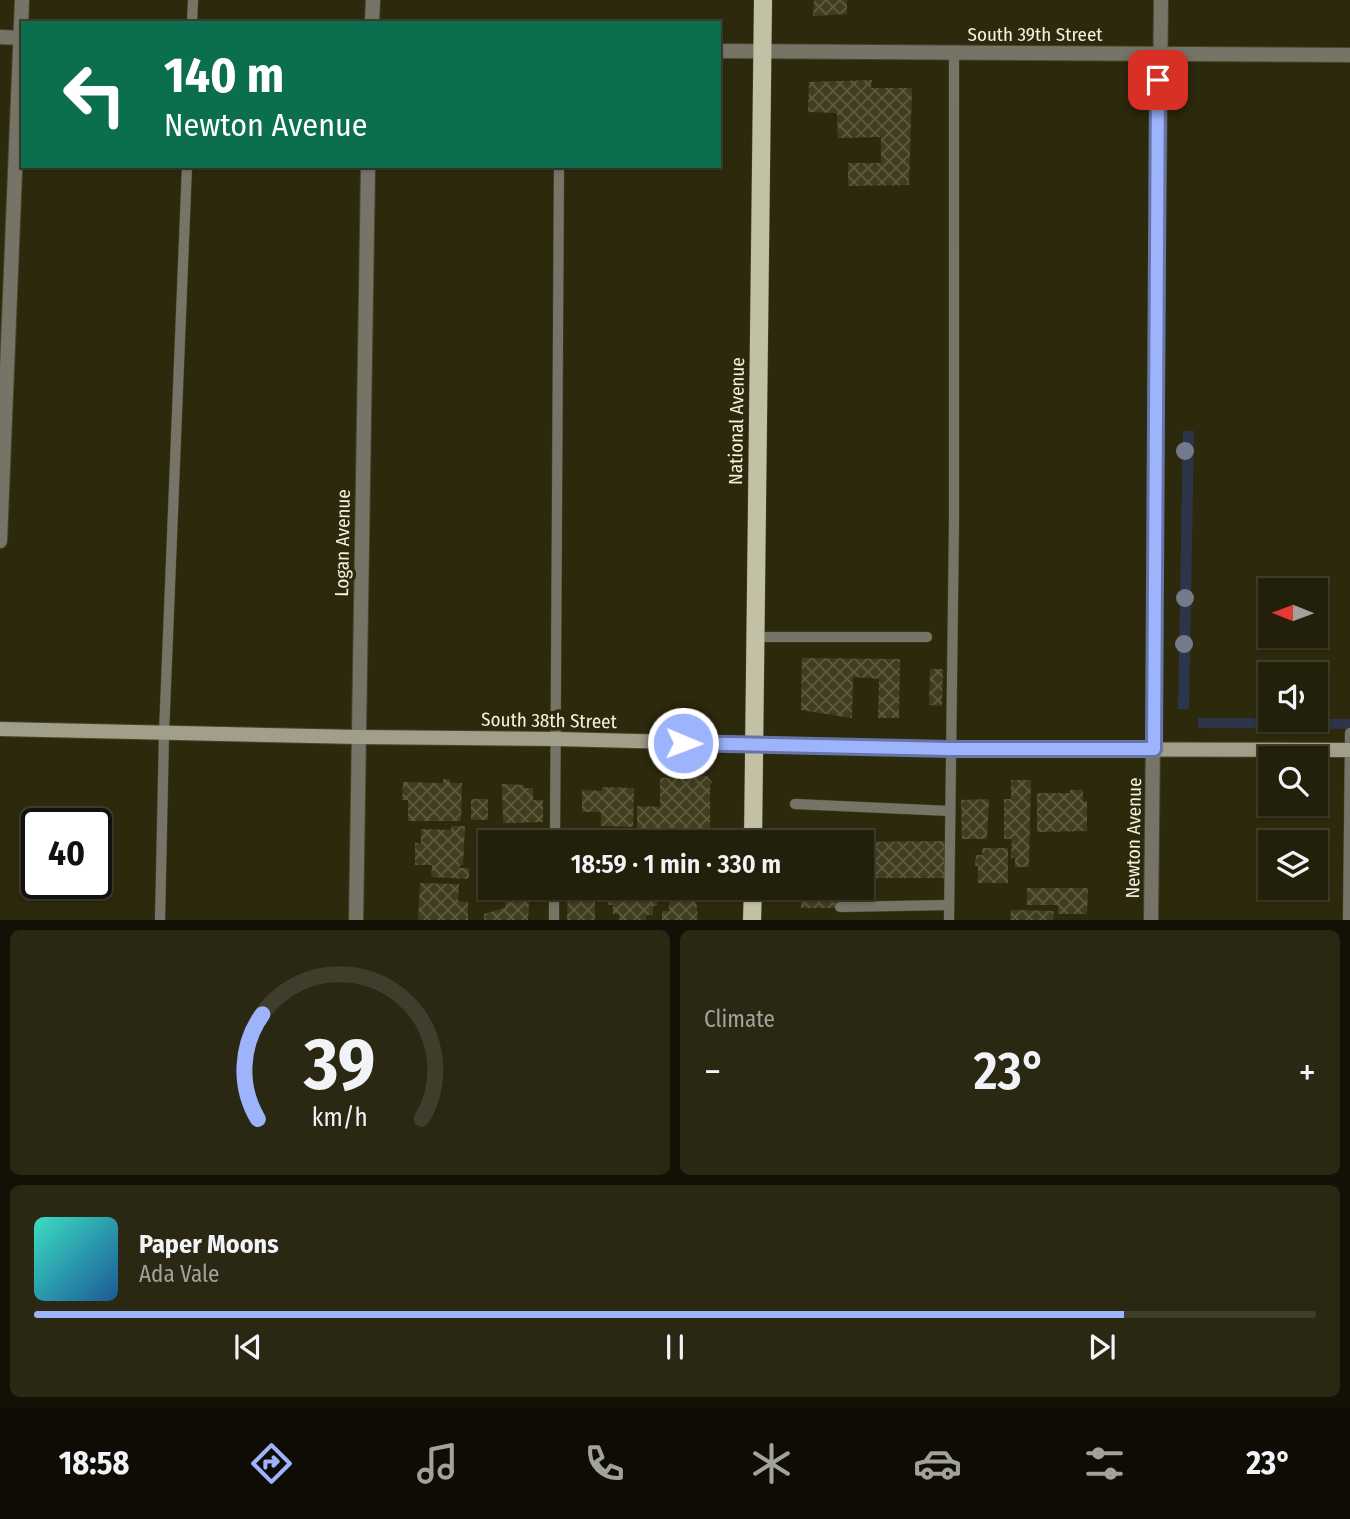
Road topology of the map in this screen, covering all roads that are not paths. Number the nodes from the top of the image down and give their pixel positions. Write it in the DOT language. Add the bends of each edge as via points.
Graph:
graph roads {
  1 [pos="22,0"];
  2 [pos="193,0"];
  3 [pos="373,0"];
  4 [pos="763,0"];
  5 [pos="1161,0"];
  6 [pos="22,21"];
  7 [pos="192,21"];
  8 [pos="372,21"];
  9 [pos="0,37"];
  10 [pos="21,38"];
  11 [pos="761,50"];
  12 [pos="721,51"];
  13 [pos="954,54"];
  14 [pos="1159,54"];
  15 [pos="1350,55"];
  16 [pos="21,61"];
  17 [pos="187,168"];
  18 [pos="368,168"];
  19 [pos="559,168"];
  20 [pos="0,541"];
  21 [pos="755,637"];
  22 [pos="927,637"];
  23 [pos="0,729"];
  24 [pos="1350,733"];
  25 [pos="164,734"];
  26 [pos="358,737"];
  27 [pos="556,739"];
  28 [pos="754,744"];
  29 [pos="950,749"];
  30 [pos="1154,749"];
  31 [pos="1350,750"];
  32 [pos="795,804"];
  33 [pos="950,811"];
  34 [pos="555,830"];
  35 [pos="753,830"];
  36 [pos="554,900"];
  37 [pos="753,900"];
  38 [pos="949,905"];
  39 [pos="840,906"];
  40 [pos="160,920"];
  41 [pos="356,920"];
  42 [pos="554,920"];
  43 [pos="752,920"];
  44 [pos="949,920"];
  45 [pos="1152,920"];
  46 [pos="1348,920"];
  1 -- 6 [label="street"];
  2 -- 7 [label="lane"];
  3 -- 8 [label="street"];
  4 -- 11 [label="main road, National Avenue"];
  5 -- 14 [label="street, Newton Avenue"];
  9 -- 10 [label="street"];
  11 -- 12 [label="street, South 39th Street"];
  11 -- 13 [label="street, South 39th Street"];
  11 -- 21 [label="main road, National Avenue"];
  13 -- 14 [label="street, South 39th Street"];
  13 -- 29 [label="lane"];
  14 -- 15 [label="street, South 39th Street"];
  14 -- 30 [label="street, Newton Avenue"];
  16 -- 20 [label="street"];
  17 -- 25 [label="lane"];
  18 -- 26 [label="street, Logan Avenue"];
  19 -- 27 [label="lane"];
  21 -- 22 [label="lane"];
  21 -- 28 [label="main road, National Avenue"];
  23 -- 25 [label="street, South 38th Street"];
  24 -- 31 [label="lane"];
  25 -- 26 [label="street, South 38th Street"];
  25 -- 40 [label="lane"];
  26 -- 27 [label="street, South 38th Street"];
  26 -- 41 [label="street, Logan Avenue"];
  27 -- 28 [label="street, South 38th Street"];
  27 -- 34 [label="lane"];
  28 -- 29 [label="street, South 38th Street"];
  28 -- 35 [label="main road, National Avenue"];
  29 -- 30 [label="street, South 38th Street"];
  29 -- 33 [label="lane"];
  30 -- 31 [label="street, South 38th Street"];
  30 -- 45 [label="street, Newton Avenue"];
  31 -- 46 [label="lane"];
  32 -- 33 [label="lane"];
  33 -- 38 [label="lane"];
  36 -- 42 [label="lane"];
  37 -- 43 [label="main road"];
  38 -- 39 [label="lane"];
  38 -- 44 [label="lane"];
}
